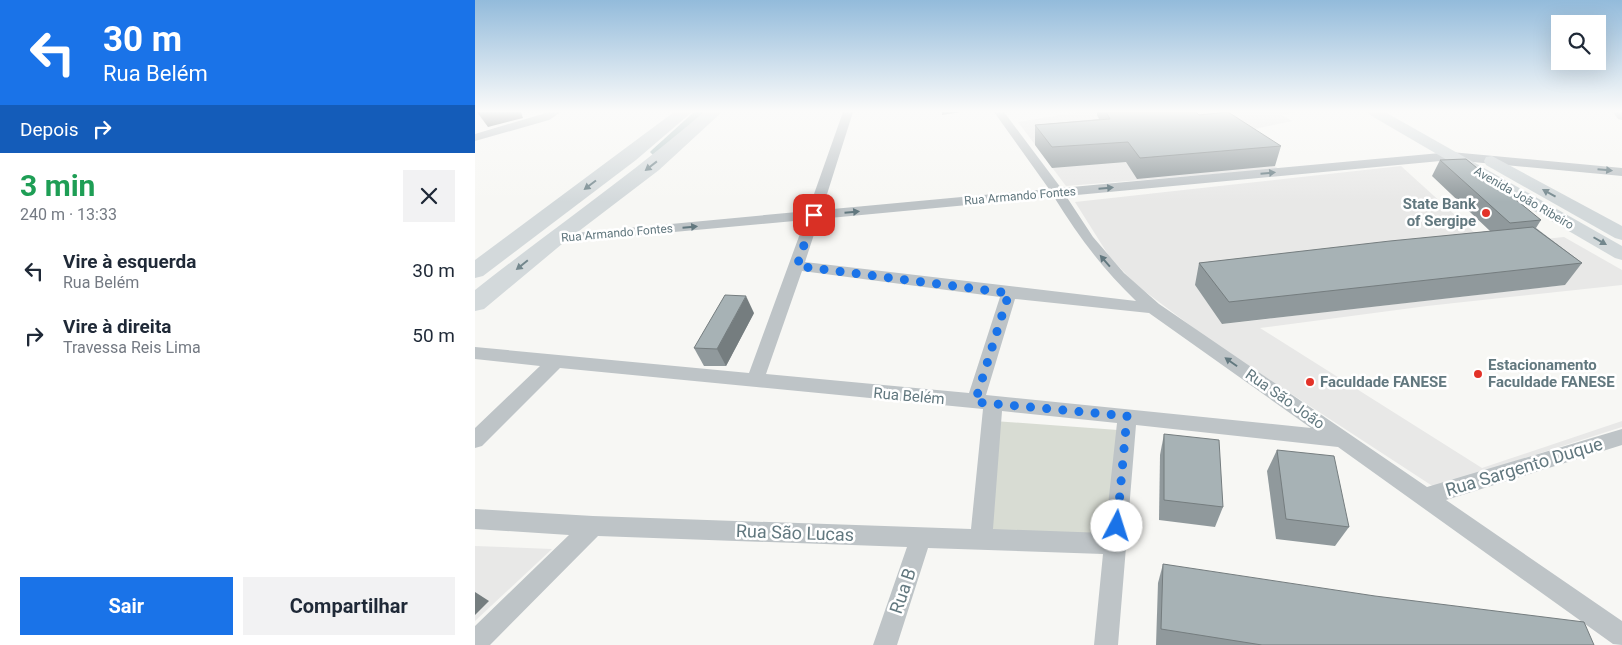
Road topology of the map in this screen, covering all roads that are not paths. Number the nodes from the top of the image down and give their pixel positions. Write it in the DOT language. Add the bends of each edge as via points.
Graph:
graph roads {
  1 [pos="646,142"];
  2 [pos="680,142"];
  3 [pos="838,142"];
  4 [pos="1021,142"];
  5 [pos="1427,142"];
  6 [pos="1456,142"];
  7 [pos="1451,156"];
  8 [pos="1487,159"];
  9 [pos="1622,172"];
  10 [pos="1057,192"];
  11 [pos="814,215"];
  12 [pos="1622,234"];
  13 [pos="554,239"];
  14 [pos="1622,254"];
  15 [pos="797,266"];
  16 [pos="475,270"];
  17 [pos="1009,293"];
  18 [pos="475,304"];
  19 [pos="1153,308"];
  20 [pos="475,353"];
  21 [pos="555,362"];
  22 [pos="755,381"];
  23 [pos="984,403"];
  24 [pos="1127,416"];
  25 [pos="1622,437"];
  26 [pos="475,440"];
  27 [pos="1344,440"];
  28 [pos="1426,497"];
  29 [pos="475,519"];
  30 [pos="593,526"];
  31 [pos="921,537"];
  32 [pos="981,539"];
  33 [pos="1115,544"];
  34 [pos="1622,635"];
  35 [pos="475,643"];
  36 [pos="885,645"];
  37 [pos="1105,645"];
  1 -- 16 [label="main road, one-way"];
  2 -- 13 [label="main road, one-way"];
  3 -- 11 [label="street"];
  4 -- 10 [label="street, Rua São João"];
  5 -- 7 [label="main road, Avenida João Ribeiro"];
  6 -- 8 [label="main road, Avenida João Ribeiro"];
  7 -- 8 [label="street, Rua Armando Fontes"];
  10 -- 7 [label="street, Rua Armando Fontes, one-way"];
  7 -- 14 [label="main road, Avenida João Ribeiro, one-way"];
  8 -- 9 [label="street, Rua Armando Fontes, one-way"];
  12 -- 8 [label="main road, Avenida João Ribeiro, one-way"];
  11 -- 10 [label="street, Rua Armando Fontes, one-way"];
  19 -- 10 [label="street, Rua São João, one-way" via="1088,240"];
  13 -- 11 [label="street, Rua Armando Fontes, one-way"];
  11 -- 15 [label="street"];
  13 -- 18 [label="main road, one-way"];
  15 -- 17 [label="street"];
  15 -- 22 [label="street"];
  17 -- 19 [label="street"];
  17 -- 23 [label="street"];
  27 -- 19 [label="street, Rua São João, one-way"];
  20 -- 21 [label="street, Rua Belém"];
  21 -- 22 [label="street, Rua Belém"];
  21 -- 26 [label="street"];
  22 -- 23 [label="street, Rua Belém"];
  23 -- 24 [label="street, Rua Belém"];
  23 -- 32 [label="street"];
  24 -- 27 [label="street, Rua Belém"];
  24 -- 33 [label="street"];
  25 -- 28 [label="street, Rua Sargento Duque"];
  27 -- 28 [label="street, Rua São João"];
  28 -- 34 [label="street, Rua São João"];
  29 -- 30 [label="street, Rua São Lucas"];
  30 -- 31 [label="street, Rua São Lucas"];
  30 -- 35 [label="street"];
  31 -- 32 [label="street, Rua São Lucas"];
  31 -- 36 [label="street, Rua B"];
  32 -- 33 [label="street, Rua São Lucas"];
  33 -- 37 [label="street"];
}
